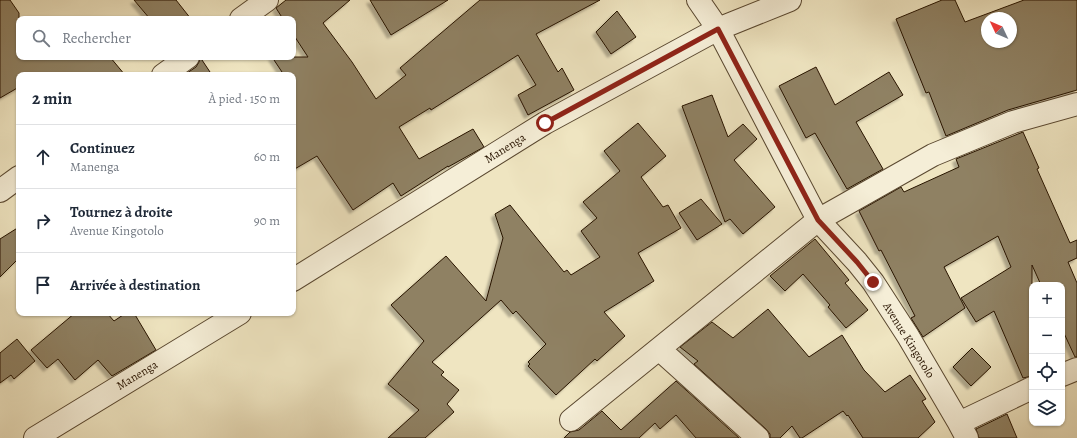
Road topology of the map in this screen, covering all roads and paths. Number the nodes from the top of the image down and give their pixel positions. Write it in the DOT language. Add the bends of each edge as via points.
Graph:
graph roads {
  1 [pos="267,0"];
  2 [pos="698,0"];
  3 [pos="790,0"];
  4 [pos="245,16"];
  5 [pos="718,29"];
  6 [pos="184,60"];
  7 [pos="167,72"];
  8 [pos="1077,104"];
  9 [pos="16,179"];
  10 [pos="0,191"];
  11 [pos="818,220"];
  12 [pos="296,278"];
  13 [pos="235,316"];
  14 [pos="659,349"];
  15 [pos="1077,369"];
  16 [pos="1065,374"];
  17 [pos="1029,390"];
  18 [pos="571,420"];
  19 [pos="963,431"];
  20 [pos="35,438"];
  21 [pos="758,438"];
  1 -- 4 [label="street"];
  2 -- 5 [label="street, Avenue Kingotolo"];
  3 -- 5 [label="street, Manenga"];
  5 -- 11 [label="street, Avenue Kingotolo"];
  5 -- 12 [label="street, Manenga" via="545,123"];
  6 -- 7 [label="street"];
  8 -- 11 [label="street" via="1013,122 933,155"];
  9 -- 10 [label="street"];
  11 -- 14 [label="street"];
  11 -- 19 [label="street, Avenue Kingotolo" via="873,282 908,336"];
  13 -- 20 [label="street, Manenga"];
  14 -- 18 [label="street"];
  14 -- 21 [label="street"];
  15 -- 16 [label="street"];
  17 -- 19 [label="street"];
}
